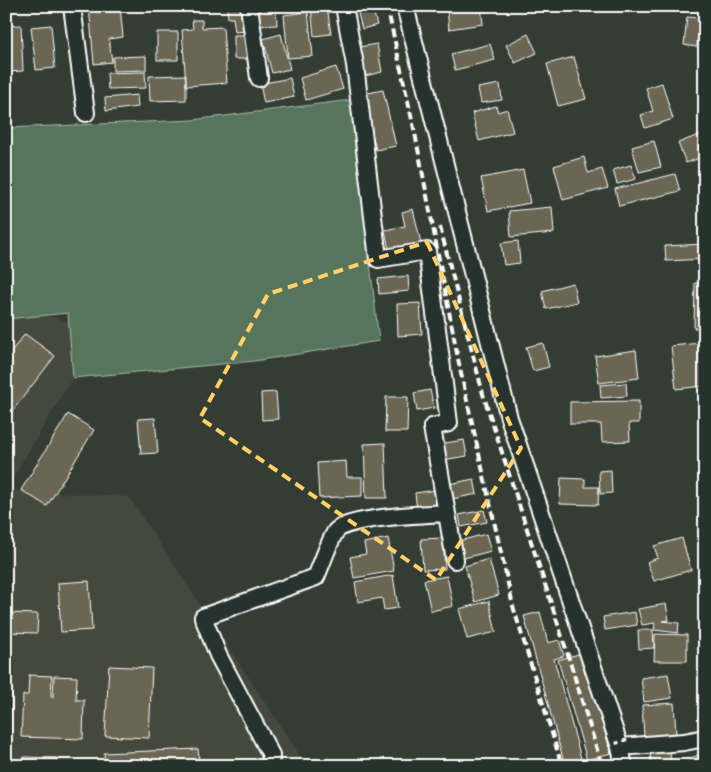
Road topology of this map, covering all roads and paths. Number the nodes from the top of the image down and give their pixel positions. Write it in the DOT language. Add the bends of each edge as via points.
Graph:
graph roads {
  1 [pos="72,6"];
  2 [pos="249,6"];
  3 [pos="344,6"];
  4 [pos="405,6"];
  5 [pos="259,78"];
  6 [pos="86,113"];
  7 [pos="447,513"];
  8 [pos="455,560"];
  9 [pos="705,738"];
  10 [pos="619,744"];
  11 [pos="270,766"];
  12 [pos="624,766"];
  1 -- 6 [label="street"];
  2 -- 5 [label="street"];
  3 -- 7 [label="street" via="355,65 378,259 427,251 449,423 432,427"];
  4 -- 10 [label="street" via="509,418"];
  7 -- 8 [label="street"];
  7 -- 11 [label="street" via="348,523 336,530 316,578 203,618 218,655 271,755"];
  9 -- 10 [label="street" via="684,742"];
  10 -- 12 [label="street"];
}
